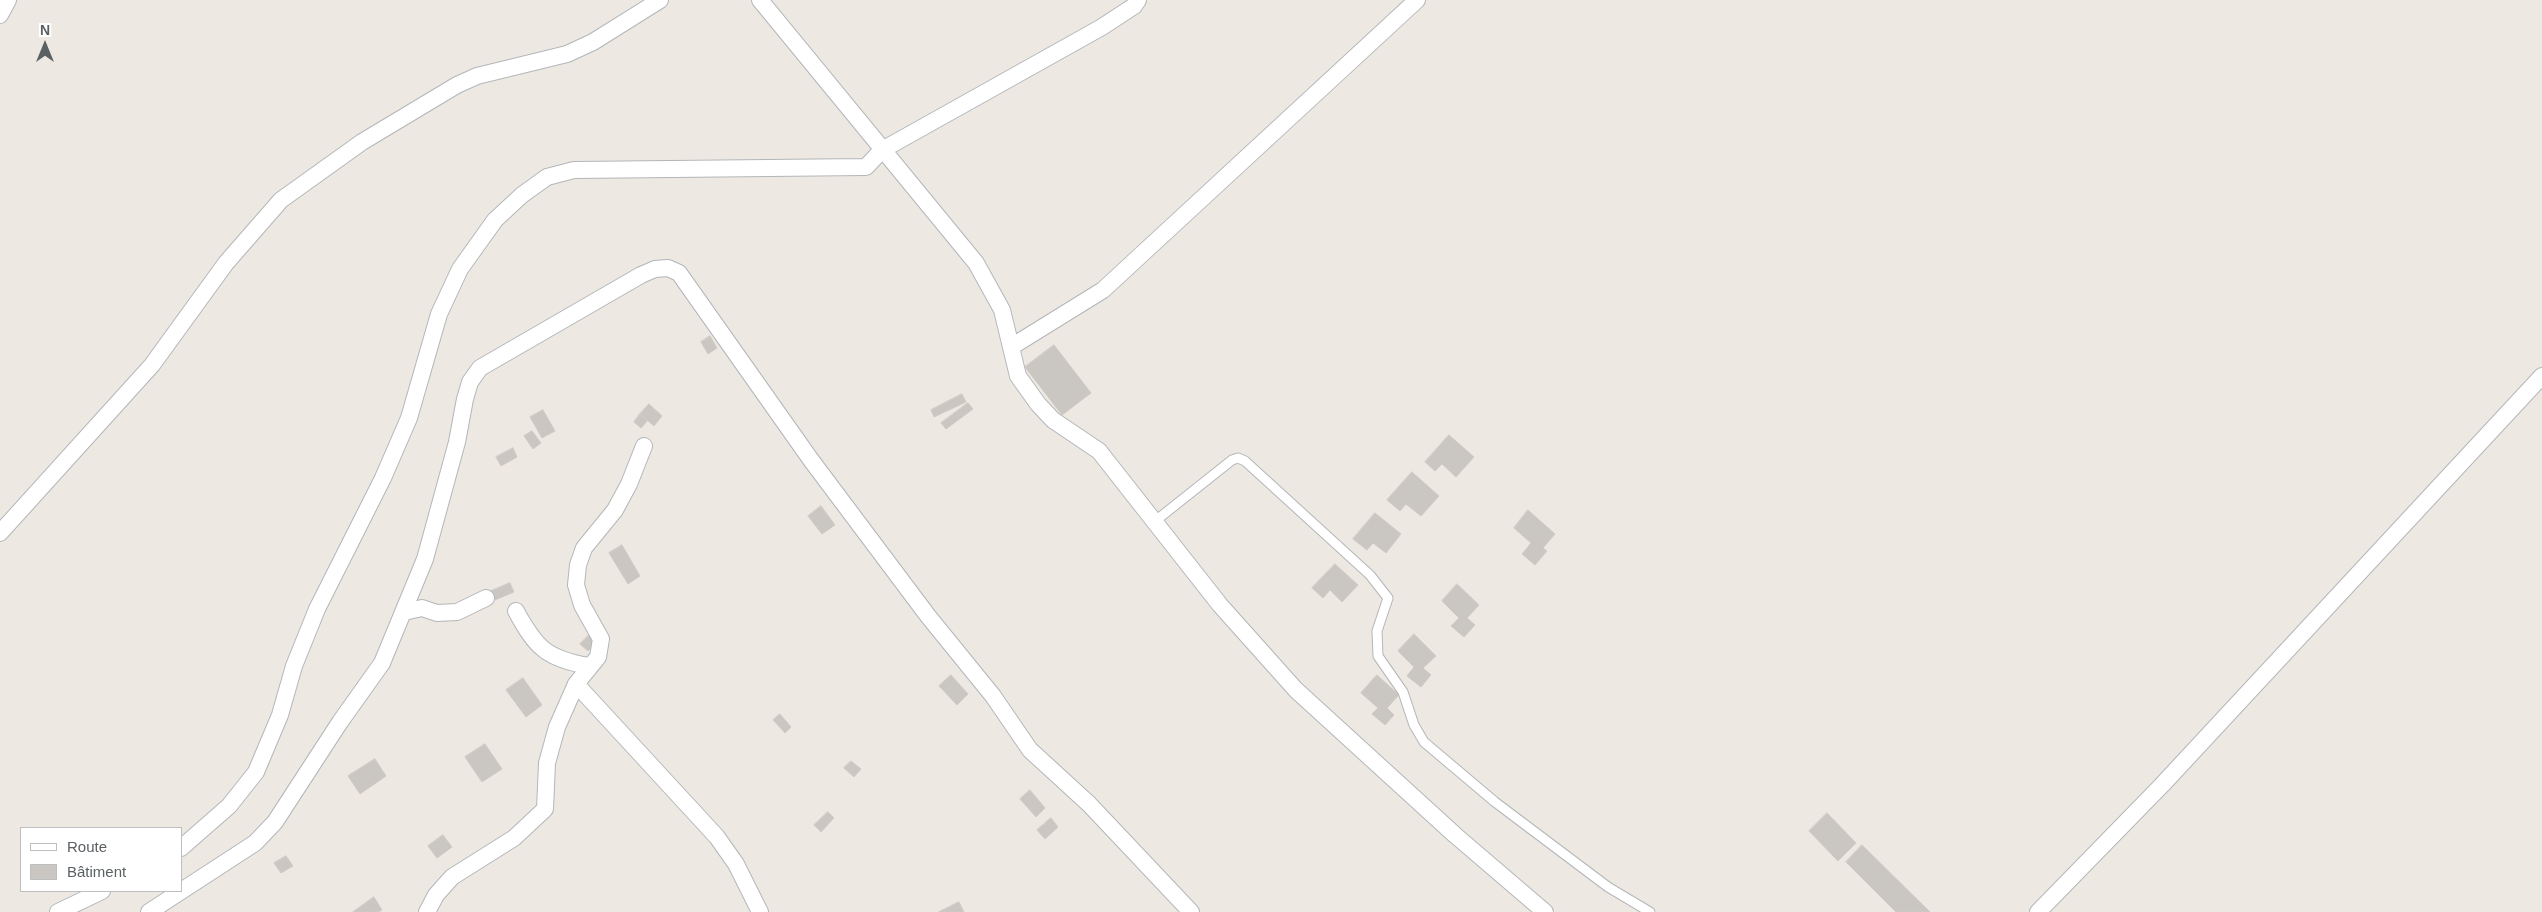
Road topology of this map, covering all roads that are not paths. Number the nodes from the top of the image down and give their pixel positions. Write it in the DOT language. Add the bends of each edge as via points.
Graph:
graph roads {
  1 [pos="8,0"];
  2 [pos="660,0"];
  3 [pos="760,0"];
  4 [pos="1138,0"];
  5 [pos="1417,0"];
  6 [pos="0,14"];
  7 [pos="882,150"];
  8 [pos="1011,347"];
  9 [pos="2542,376"];
  10 [pos="644,446"];
  11 [pos="1154,522"];
  12 [pos="0,533"];
  13 [pos="486,598"];
  14 [pos="516,611"];
  15 [pos="404,612"];
  16 [pos="589,666"];
  17 [pos="576,684"];
  18 [pos="182,847"];
  19 [pos="182,890"];
  20 [pos="100,892"];
  21 [pos="179,892"];
  22 [pos="58,912"];
  23 [pos="149,912"];
  24 [pos="428,912"];
  25 [pos="760,912"];
  26 [pos="1191,912"];
  27 [pos="1544,912"];
  28 [pos="1650,912"];
  29 [pos="2038,912"];
  1 -- 6 [label="street"];
  2 -- 12 [label="street" via="593,42 567,54 477,76 457,85 362,142 281,200 226,263 152,365"];
  3 -- 7 [label="street"];
  4 -- 7 [label="street" via="1102,27"];
  5 -- 8 [label="street" via="1103,290"];
  7 -- 8 [label="street" via="976,263 1002,310"];
  7 -- 18 [label="street" via="866,167 574,170 547,177 495,220 460,269 439,314 409,418 383,478 317,609 256,772 229,806"];
  8 -- 11 [label="street" via="1018,376 1038,404 1053,420 1099,452"];
  9 -- 29 [label="street" via="2162,785"];
  10 -- 16 [label="street" via="615,510 584,548 578,565 576,585 582,605 601,639 598,657"];
  11 -- 27 [label="street" via="1220,605 1296,690 1454,835"];
  11 -- 28 [label="lane" via="1232,460 1238,458 1245,462 1370,575 1388,598 1377,631 1378,656 1403,692 1414,726 1424,742 1495,802 1608,887"];
  13 -- 15 [label="street" via="457,612 437,614 422,608"];
  14 -- 16 [label="street" via="527,631 547,653 563,662"];
  15 -- 19 [label="street" via="382,663 275,822 255,842"];
  15 -- 26 [label="street" via="425,560 470,382 480,368 641,276 655,269 668,268 679,273 690,286 817,468 928,616 993,696 1030,750 1089,804"];
  16 -- 17 [label="street"];
  17 -- 24 [label="street" via="549,755 545,809 514,838 452,877 436,895"];
  17 -- 25 [label="street" via="717,837 736,864"];
  20 -- 22 [label="street"];
  21 -- 23 [label="street"];
}
